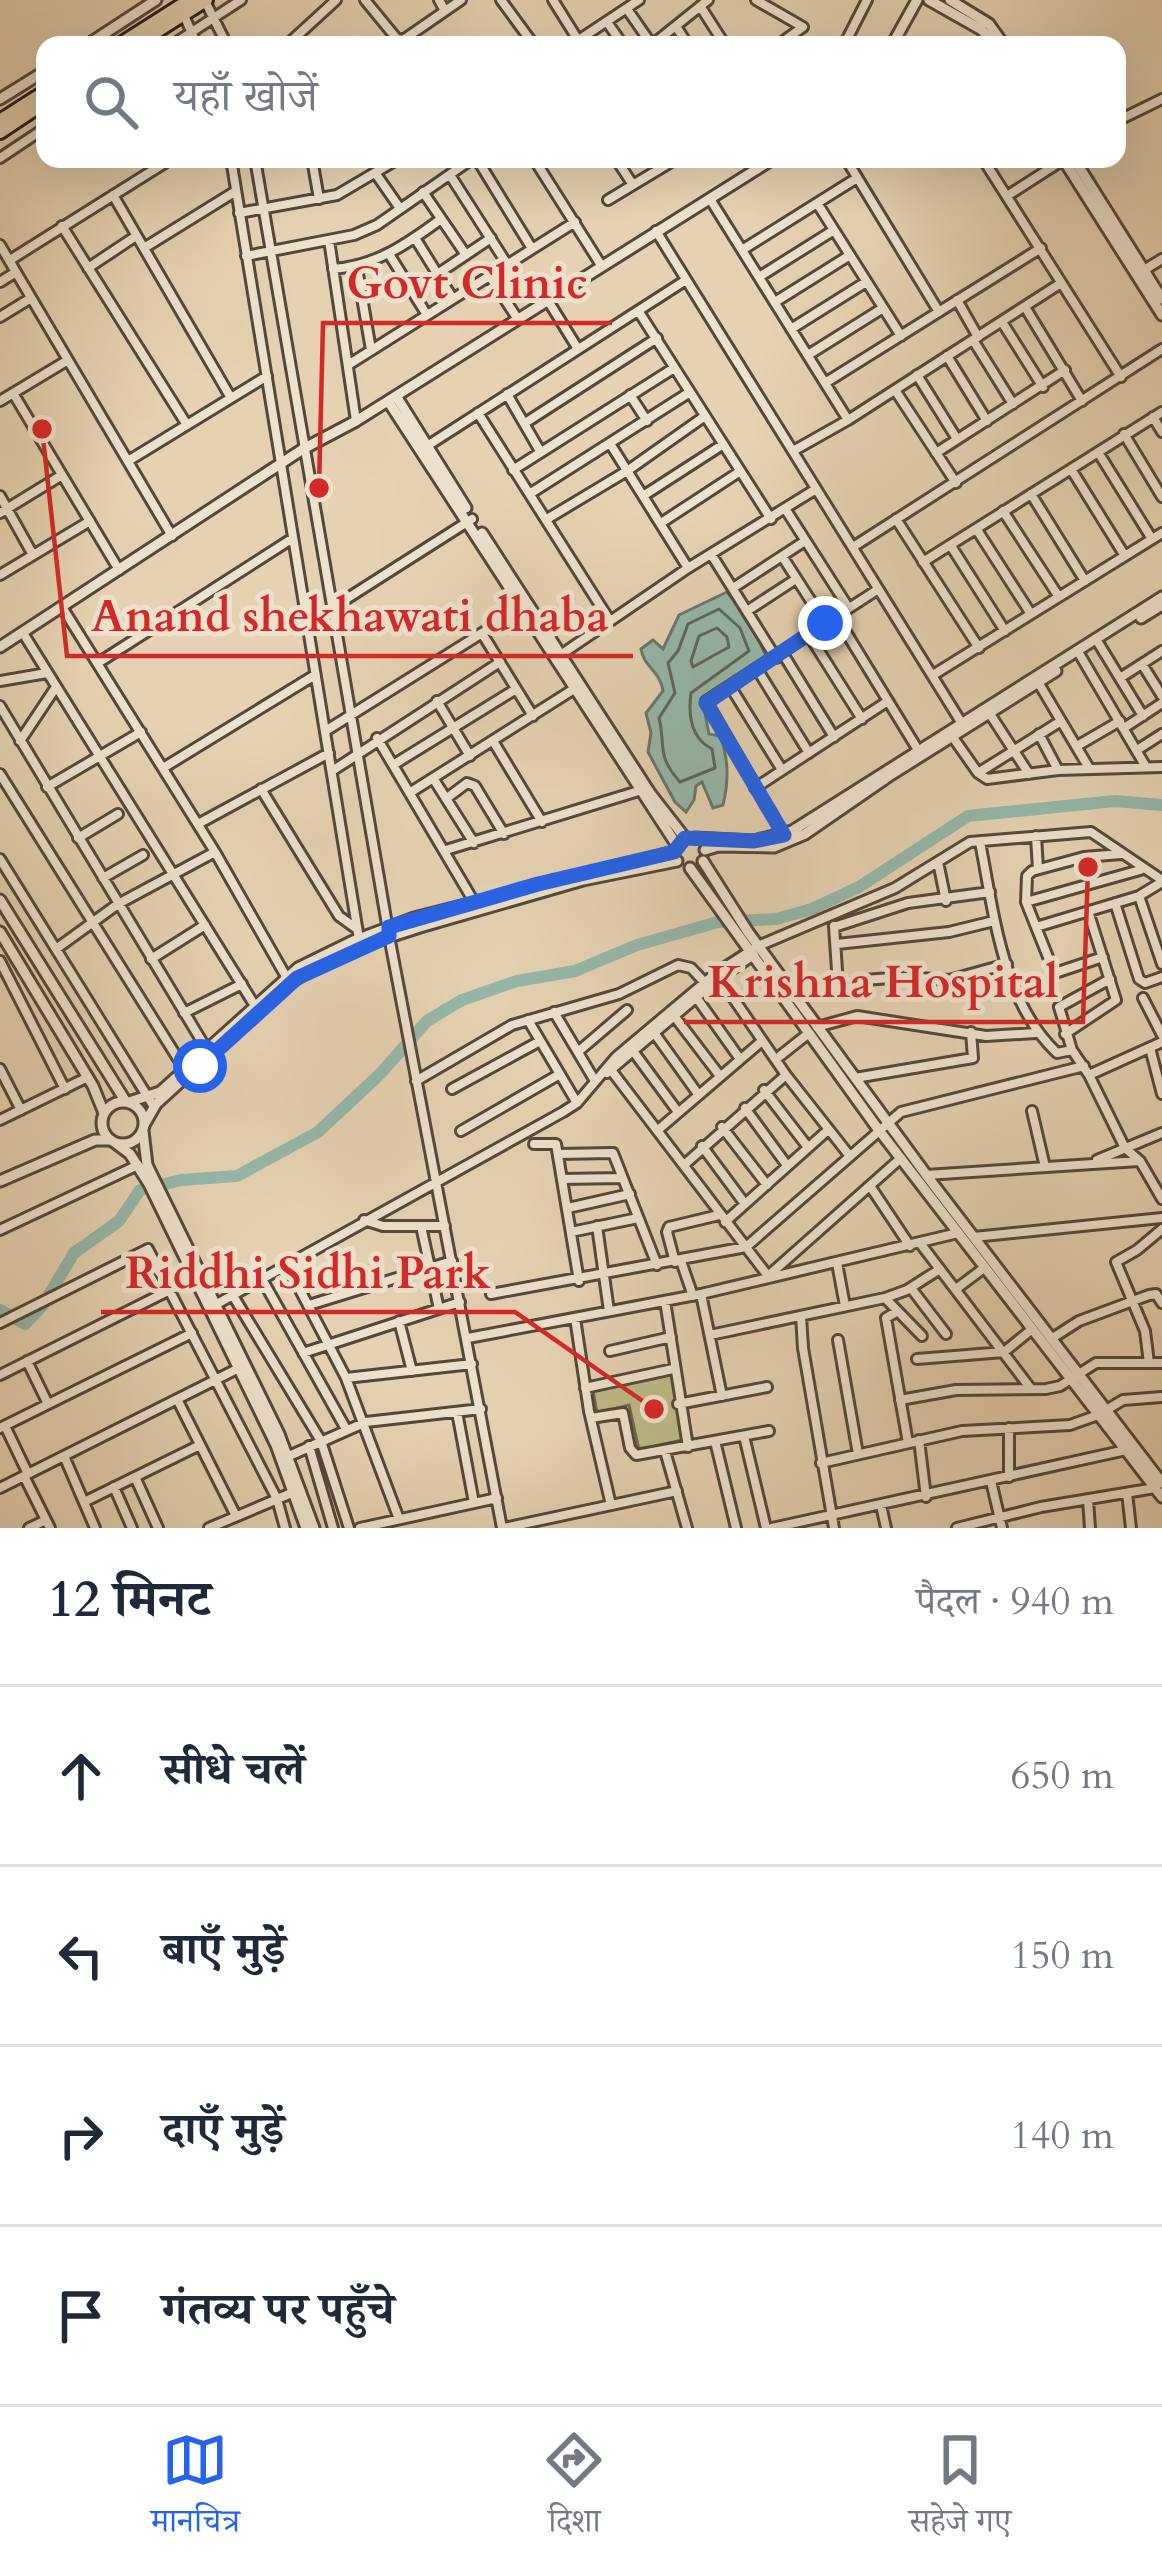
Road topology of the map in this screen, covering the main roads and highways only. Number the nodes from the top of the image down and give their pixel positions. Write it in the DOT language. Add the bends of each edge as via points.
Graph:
graph roads {
  1 [pos="205,0"];
  2 [pos="185,7"];
  3 [pos="135,36"];
  4 [pos="147,36"];
  5 [pos="36,98"];
  6 [pos="36,108"];
  7 [pos="0,121"];
  8 [pos="0,132"];
  1 -- 2 [label="main road"];
  2 -- 3 [label="main road"];
  2 -- 4 [label="main road"];
  5 -- 7 [label="main road"];
  6 -- 8 [label="main road"];
}
